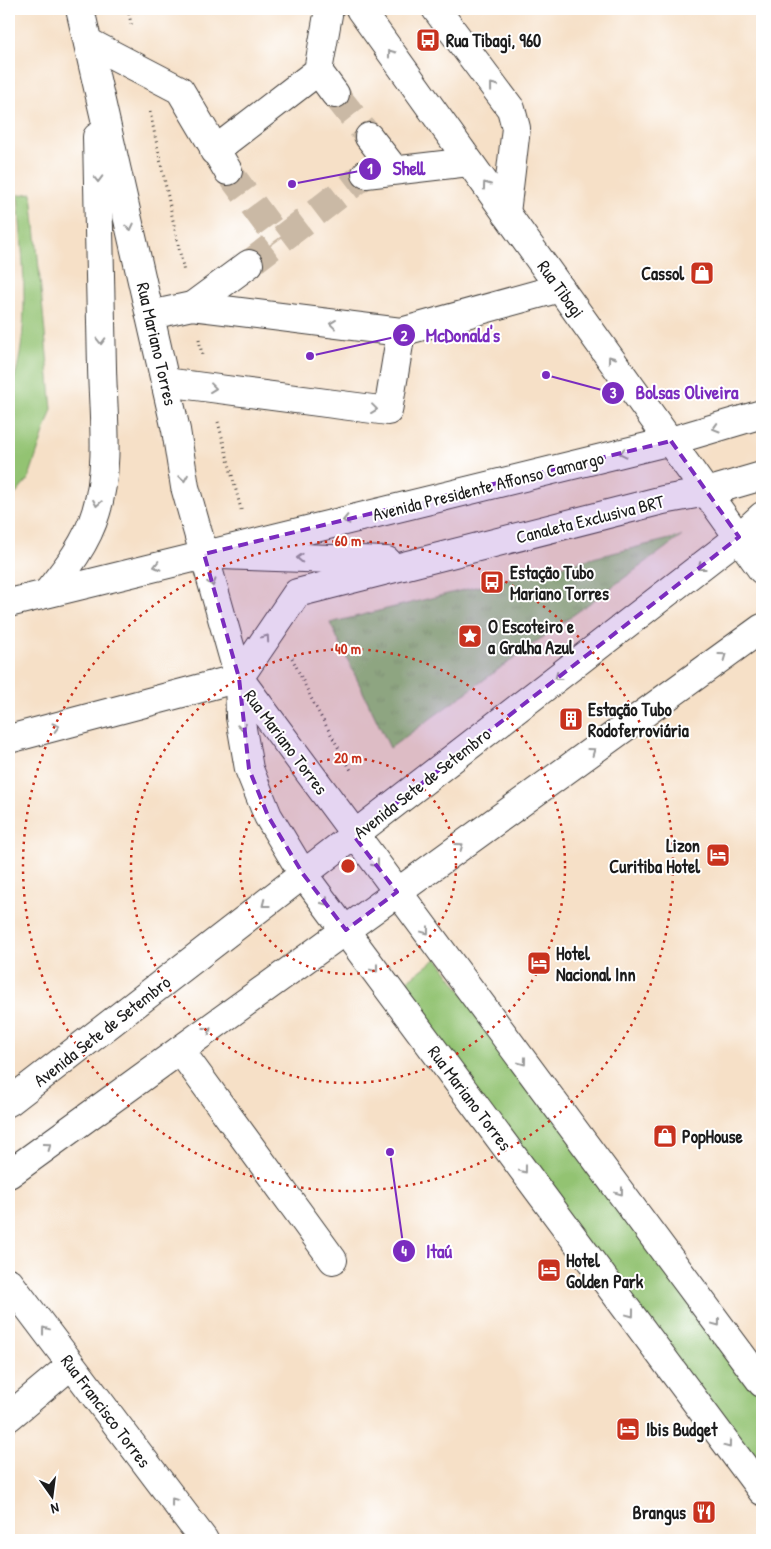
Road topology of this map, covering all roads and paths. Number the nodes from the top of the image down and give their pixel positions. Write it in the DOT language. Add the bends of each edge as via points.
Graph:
graph roads {
  1 [pos="80,9"];
  2 [pos="128,9"];
  3 [pos="329,9"];
  4 [pos="360,9"];
  5 [pos="436,9"];
  6 [pos="88,42"];
  7 [pos="141,71"];
  8 [pos="318,71"];
  9 [pos="96,77"];
  10 [pos="335,94"];
  11 [pos="369,137"];
  12 [pos="470,162"];
  13 [pos="394,170"];
  14 [pos="366,174"];
  15 [pos="506,213"];
  16 [pos="249,264"];
  17 [pos="560,288"];
  18 [pos="192,306"];
  19 [pos="150,315"];
  20 [pos="401,332"];
  21 [pos="165,382"];
  22 [pos="210,388"];
  23 [pos="762,414"];
  24 [pos="671,441"];
  25 [pos="762,476"];
  26 [pos="707,492"];
  27 [pos="762,516"];
  28 [pos="244,523"];
  29 [pos="740,537"];
  30 [pos="204,554"];
  31 [pos="418,562"];
  32 [pos="762,570"];
  33 [pos="47,593"];
  34 [pos="9,603"];
  35 [pos="276,624"];
  36 [pos="762,628"];
  37 [pos="239,678"];
  38 [pos="9,739"];
  39 [pos="354,774"];
  40 [pos="354,836"];
  41 [pos="303,874"];
  42 [pos="397,892"];
  43 [pos="346,930"];
  44 [pos="180,1050"];
  45 [pos="9,1102"];
  46 [pos="9,1174"];
  47 [pos="333,1260"];
  48 [pos="9,1282"];
  49 [pos="71,1365"];
  50 [pos="762,1383"];
  51 [pos="9,1417"];
  52 [pos="762,1491"];
  53 [pos="204,1540"];
  1 -- 6 [label="main road, Rua Mariano Torres"];
  2 -- 7 [label="path"];
  3 -- 8 [label="main road"];
  12 -- 4 [label="main road, Rua Tibagi, one-way"];
  15 -- 5 [label="main road, one-way" via="516,128 511,109"];
  6 -- 7 [label="main road"];
  6 -- 9 [label="main road, Rua Mariano Torres"];
  7 -- 8 [label="main road" via="180,90 221,161"];
  7 -- 18 [label="path"];
  8 -- 10 [label="main road"];
  9 -- 19 [label="main road, Rua Mariano Torres, one-way"];
  9 -- 33 [label="main road, one-way" via="103,418 101,482 96,512 87,534 72,562"];
  11 -- 13 [label="main road"];
  12 -- 13 [label="main road"];
  15 -- 12 [label="main road, Rua Tibagi, one-way"];
  13 -- 14 [label="main road"];
  15 -- 17 [label="main road, Rua Tibagi"];
  16 -- 18 [label="main road"];
  17 -- 20 [label="main road"];
  24 -- 17 [label="main road, Rua Tibagi, one-way"];
  18 -- 19 [label="main road"];
  20 -- 18 [label="main road, one-way"];
  18 -- 22 [label="path"];
  19 -- 21 [label="main road, Rua Mariano Torres"];
  22 -- 20 [label="main road, one-way" via="388,411"];
  21 -- 22 [label="main road"];
  21 -- 30 [label="main road, Rua Mariano Torres, one-way" via="185,487"];
  22 -- 28 [label="path"];
  23 -- 24 [label="main road, Avenida Presidente Affonso Camargo, one-way"];
  24 -- 26 [label="main road, Rua Tibagi"];
  24 -- 30 [label="main road, Avenida Presidente Affonso Camargo, one-way"];
  25 -- 26 [label="main road, Canaleta Exclusiva BRT"];
  26 -- 29 [label="main road, Rua Tibagi"];
  26 -- 31 [label="main road, Canaleta Exclusiva BRT" via="663,500"];
  27 -- 29 [label="main road, Avenida Sete de Setembro"];
  29 -- 32 [label="main road, Rua Tibagi"];
  29 -- 40 [label="main road, Avenida Sete de Setembro, one-way"];
  31 -- 30 [label="main road, Canaleta Exclusiva BRT, one-way"];
  30 -- 33 [label="main road, Avenida Presidente Affonso Camargo, one-way"];
  30 -- 37 [label="main road, Rua Mariano Torres, one-way"];
  31 -- 35 [label="main road, Canaleta Exclusiva BRT" via="297,593"];
  33 -- 34 [label="main road, Avenida Presidente Affonso Camargo"];
  37 -- 35 [label="main road, Canaleta Exclusiva BRT, one-way"];
  35 -- 39 [label="path" via="315,706"];
  42 -- 36 [label="main road, one-way"];
  38 -- 37 [label="main road, one-way"];
  37 -- 40 [label="main road, Rua Mariano Torres"];
  37 -- 41 [label="main road, Rua Mariano Torres, one-way" via="240,718 249,769 268,816"];
  40 -- 41 [label="main road, Avenida Sete de Setembro"];
  40 -- 42 [label="main road, Rua Mariano Torres, one-way"];
  41 -- 43 [label="main road, Rua Mariano Torres, one-way"];
  41 -- 45 [label="main road, Avenida Sete de Setembro, one-way"];
  42 -- 43 [label="main road"];
  42 -- 50 [label="main road, Rua Mariano Torres, one-way"];
  44 -- 43 [label="main road, one-way"];
  43 -- 52 [label="main road, Rua Mariano Torres, one-way"];
  46 -- 44 [label="main road, one-way"];
  44 -- 47 [label="main road"];
  49 -- 48 [label="main road, Rua Francisco Torres, one-way"];
  49 -- 51 [label="main road"];
  53 -- 49 [label="main road, Rua Francisco Torres, one-way"];
}
